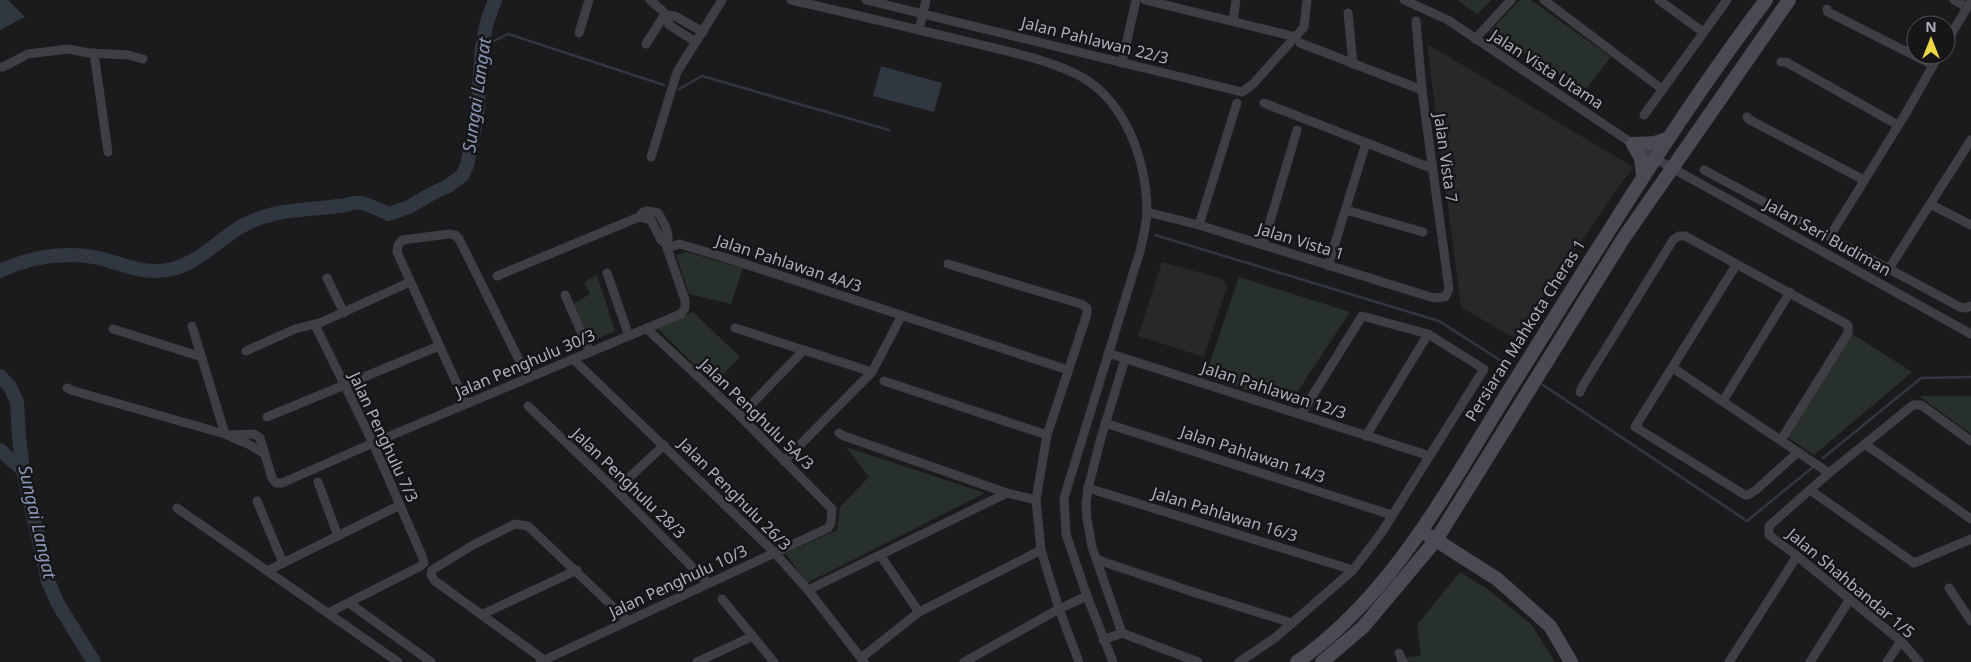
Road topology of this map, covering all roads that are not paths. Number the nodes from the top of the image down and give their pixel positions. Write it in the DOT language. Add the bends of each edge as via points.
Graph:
graph roads {
  1 [pos="589,0"];
  2 [pos="650,0"];
  3 [pos="722,0"];
  4 [pos="791,0"];
  5 [pos="866,0"];
  6 [pos="926,0"];
  7 [pos="1136,0"];
  8 [pos="1145,0"];
  9 [pos="1236,0"];
  10 [pos="1307,0"];
  11 [pos="1404,0"];
  12 [pos="1511,0"];
  13 [pos="1544,0"];
  14 [pos="1659,0"];
  15 [pos="1727,0"];
  16 [pos="1766,0"];
  17 [pos="1789,0"];
  18 [pos="1954,0"];
  19 [pos="1169,3"];
  20 [pos="1969,4"];
  21 [pos="1827,9"];
  22 [pos="1348,13"];
  23 [pos="666,14"];
  24 [pos="923,14"];
  25 [pos="1232,21"];
  26 [pos="1416,21"];
  27 [pos="1956,26"];
  28 [pos="919,30"];
  29 [pos="703,32"];
  30 [pos="1703,32"];
  31 [pos="579,33"];
  32 [pos="1475,39"];
  33 [pos="1298,40"];
  34 [pos="696,42"];
  35 [pos="646,44"];
  36 [pos="1906,51"];
  37 [pos="94,53"];
  38 [pos="143,59"];
  39 [pos="1781,62"];
  40 [pos="1122,63"];
  41 [pos="1353,64"];
  42 [pos="1933,65"];
  43 [pos="0,66"];
  44 [pos="1422,90"];
  45 [pos="1662,90"];
  46 [pos="1237,102"];
  47 [pos="1264,103"];
  48 [pos="1644,115"];
  49 [pos="1747,117"];
  50 [pos="1898,125"];
  51 [pos="1297,130"];
  52 [pos="1667,139"];
  53 [pos="1971,140"];
  54 [pos="1366,143"];
  55 [pos="1633,144"];
  56 [pos="108,152"];
  57 [pos="651,157"];
  58 [pos="1654,158"];
  59 [pos="1671,167"];
  60 [pos="1432,168"];
  61 [pos="1704,170"];
  62 [pos="1643,175"];
  63 [pos="1864,180"];
  64 [pos="1930,204"];
  65 [pos="1346,210"];
  66 [pos="1147,212"];
  67 [pos="1199,224"];
  68 [pos="1971,224"];
  69 [pos="1424,232"];
  70 [pos="1830,236"];
  71 [pos="1263,245"];
  72 [pos="666,246"];
  73 [pos="948,264"];
  74 [pos="1736,265"];
  75 [pos="1328,266"];
  76 [pos="1888,270"];
  77 [pos="607,273"];
  78 [pos="497,276"];
  79 [pos="326,278"];
  80 [pos="410,282"];
  81 [pos="1790,292"];
  82 [pos="565,295"];
  83 [pos="1445,297"];
  84 [pos="1971,306"];
  85 [pos="344,313"];
  86 [pos="902,315"];
  87 [pos="315,325"];
  88 [pos="192,326"];
  89 [pos="646,328"];
  90 [pos="735,328"];
  91 [pos="113,329"];
  92 [pos="1428,334"];
  93 [pos="1971,334"];
  94 [pos="629,336"];
  95 [pos="439,346"];
  96 [pos="804,350"];
  97 [pos="246,351"];
  98 [pos="590,352"];
  99 [pos="1108,353"];
  100 [pos="202,357"];
  101 [pos="573,359"];
  102 [pos="1125,360"];
  103 [pos="1673,368"];
  104 [pos="1068,370"];
  105 [pos="872,372"];
  106 [pos="528,378"];
  107 [pos="884,381"];
  108 [pos="344,386"];
  109 [pos="67,388"];
  110 [pos="1580,392"];
  111 [pos="1723,401"];
  112 [pos="466,404"];
  113 [pos="528,406"];
  114 [pos="1301,414"];
  115 [pos="740,416"];
  116 [pos="267,417"];
  117 [pos="1105,423"];
  118 [pos="839,433"];
  119 [pos="227,435"];
  120 [pos="1047,435"];
  121 [pos="1366,436"];
  122 [pos="1781,440"];
  123 [pos="1971,441"];
  124 [pos="373,443"];
  125 [pos="1864,444"];
  126 [pos="664,446"];
  127 [pos="1798,452"];
  128 [pos="1430,456"];
  129 [pos="784,461"];
  130 [pos="1829,473"];
  131 [pos="318,482"];
  132 [pos="1088,488"];
  133 [pos="616,490"];
  134 [pos="1810,490"];
  135 [pos="1007,492"];
  136 [pos="1036,500"];
  137 [pos="257,502"];
  138 [pos="400,505"];
  139 [pos="177,508"];
  140 [pos="1392,515"];
  141 [pos="1971,519"];
  142 [pos="828,528"];
  143 [pos="1420,531"];
  144 [pos="338,536"];
  145 [pos="1971,539"];
  146 [pos="1436,540"];
  147 [pos="1041,550"];
  148 [pos="774,552"];
  149 [pos="880,555"];
  150 [pos="1797,556"];
  151 [pos="1098,560"];
  152 [pos="283,563"];
  153 [pos="576,570"];
  154 [pos="1352,570"];
  155 [pos="267,571"];
  156 [pos="708,583"];
  157 [pos="1950,588"];
  158 [pos="808,590"];
  159 [pos="1087,596"];
  160 [pos="722,599"];
  161 [pos="1850,599"];
  162 [pos="349,603"];
  163 [pos="1967,608"];
  164 [pos="1059,609"];
  165 [pos="919,612"];
  166 [pos="328,614"];
  167 [pos="483,614"];
  168 [pos="627,619"];
  169 [pos="1971,621"];
  170 [pos="1292,623"];
  171 [pos="1122,633"];
  172 [pos="753,636"];
  173 [pos="1103,640"];
  174 [pos="1901,641"];
  175 [pos="1399,653"];
  176 [pos="541,660"];
  177 [pos="862,660"];
  178 [pos="398,662"];
  179 [pos="431,662"];
  180 [pos="697,662"];
  181 [pos="774,662"];
  182 [pos="964,662"];
  183 [pos="1079,662"];
  184 [pos="1113,662"];
  185 [pos="1198,662"];
  186 [pos="1239,662"];
  187 [pos="1297,662"];
  188 [pos="1322,662"];
  189 [pos="1403,662"];
  190 [pos="1571,662"];
  191 [pos="1729,662"];
  192 [pos="1810,662"];
  193 [pos="1887,662"];
  194 [pos="1920,662"];
  1 -- 31 [label="street"];
  2 -- 23 [label="street"];
  3 -- 29 [label="street"];
  4 -- 28 [label="street"];
  5 -- 24 [label="street, Jalan Pahlawan 22/3"];
  6 -- 24 [label="street"];
  7 -- 40 [label="street"];
  8 -- 19 [label="street"];
  9 -- 25 [label="street"];
  10 -- 33 [label="street" via="1304,27"];
  11 -- 32 [label="street, Jalan Vista Utama" via="1448,20"];
  12 -- 32 [label="street"];
  13 -- 45 [label="street"];
  14 -- 30 [label="street"];
  15 -- 30 [label="street"];
  16 -- 52 [label="main road, Persiaran Mahkota Cheras 1"];
  17 -- 59 [label="main road"];
  18 -- 20 [label="street"];
  19 -- 25 [label="street"];
  20 -- 27 [label="street"];
  21 -- 36 [label="street"];
  22 -- 41 [label="street"];
  23 -- 29 [label="street"];
  23 -- 34 [label="street" via="669,25"];
  23 -- 35 [label="street"];
  24 -- 28 [label="street"];
  24 -- 40 [label="street, Jalan Pahlawan 22/3"];
  25 -- 33 [label="street"];
  26 -- 44 [label="street, Jalan Vista 7"];
  28 -- 66 [label="street" via="1047,62 1089,81 1118,111 1132,134 1144,182"];
  29 -- 34 [label="street"];
  30 -- 45 [label="street"];
  32 -- 55 [label="street, Jalan Vista Utama"];
  33 -- 40 [label="street, Jalan Pahlawan 22/3" via="1242,92"];
  33 -- 41 [label="street"];
  34 -- 57 [label="street" via="677,72"];
  37 -- 38 [label="street"];
  37 -- 43 [label="street" via="68,49 28,54"];
  37 -- 56 [label="street"];
  39 -- 50 [label="street"];
  41 -- 44 [label="street"];
  42 -- 50 [label="street"];
  44 -- 60 [label="street, Jalan Vista 7"];
  45 -- 48 [label="street"];
  46 -- 67 [label="street"];
  47 -- 54 [label="street"];
  49 -- 63 [label="street"];
  50 -- 63 [label="street"];
  51 -- 71 [label="street"];
  52 -- 55 [label="main road"];
  52 -- 58 [label="main road, Persiaran Mahkota Cheras 1"];
  53 -- 64 [label="street"];
  54 -- 60 [label="street"];
  54 -- 65 [label="street"];
  55 -- 58 [label="street, Jalan Vista Utama"];
  55 -- 62 [label="main road" via="1641,158"];
  58 -- 59 [label="street, Jalan Vista Utama"];
  58 -- 62 [label="main road, Persiaran Mahkota Cheras 1"];
  59 -- 93 [label="street, Jalan Seri Budiman"];
  59 -- 146 [label="main road"];
  60 -- 83 [label="street, Jalan Vista 7" via="1450,289"];
  61 -- 70 [label="street"];
  62 -- 143 [label="main road, Persiaran Mahkota Cheras 1"];
  63 -- 70 [label="street"];
  64 -- 68 [label="street"];
  64 -- 76 [label="street"];
  65 -- 69 [label="street"];
  65 -- 75 [label="street"];
  66 -- 67 [label="street, Jalan Vista 1"];
  66 -- 99 [label="street" via="1140,251"];
  67 -- 71 [label="street, Jalan Vista 1"];
  70 -- 76 [label="street"];
  71 -- 75 [label="street, Jalan Vista 1"];
  72 -- 78 [label="street" via="651,220 639,217"];
  72 -- 86 [label="street, Jalan Pahlawan 4A/3" via="680,244"];
  72 -- 89 [label="street, Jalan Penghulu 30/3" via="685,308 681,314"];
  73 -- 104 [label="street" via="1087,308"];
  74 -- 81 [label="street"];
  74 -- 103 [label="street"];
  74 -- 110 [label="street" via="1689,238 1679,236 1673,240"];
  75 -- 83 [label="street, Jalan Vista 1" via="1434,298"];
  76 -- 84 [label="street" via="1960,307"];
  77 -- 94 [label="street"];
  79 -- 85 [label="street"];
  80 -- 85 [label="street"];
  80 -- 95 [label="street"];
  80 -- 106 [label="street" via="397,252 402,240 455,235"];
  81 -- 111 [label="street"];
  81 -- 122 [label="street" via="1846,323 1848,332"];
  82 -- 98 [label="street"];
  85 -- 87 [label="street"];
  86 -- 104 [label="street, Jalan Pahlawan 4A/3"];
  86 -- 105 [label="street"];
  87 -- 97 [label="street" via="295,329"];
  87 -- 108 [label="street, Jalan Penghulu 7/3"];
  88 -- 100 [label="street"];
  89 -- 94 [label="street, Jalan Penghulu 30/3"];
  89 -- 115 [label="street, Jalan Penghulu 5A/3"];
  90 -- 96 [label="street"];
  91 -- 100 [label="street"];
  92 -- 114 [label="street" via="1362,316"];
  92 -- 121 [label="street"];
  92 -- 128 [label="street" via="1484,369"];
  94 -- 98 [label="street, Jalan Penghulu 30/3"];
  95 -- 108 [label="street"];
  95 -- 112 [label="street"];
  96 -- 105 [label="street"];
  96 -- 115 [label="street"];
  98 -- 101 [label="street, Jalan Penghulu 30/3"];
  99 -- 102 [label="street, Jalan Pahlawan 12/3"];
  99 -- 159 [label="street" via="1064,498 1066,534"];
  100 -- 119 [label="street"];
  101 -- 106 [label="street, Jalan Penghulu 30/3"];
  101 -- 126 [label="street, Jalan Penghulu 26/3"];
  102 -- 114 [label="street, Jalan Pahlawan 12/3"];
  102 -- 117 [label="street"];
  103 -- 111 [label="street"];
  103 -- 127 [label="street" via="1636,428 1745,495 1756,490"];
  104 -- 120 [label="street"];
  105 -- 129 [label="street"];
  106 -- 112 [label="street, Jalan Penghulu 30/3"];
  107 -- 120 [label="street"];
  108 -- 116 [label="street"];
  108 -- 124 [label="street, Jalan Penghulu 7/3"];
  109 -- 119 [label="street"];
  111 -- 122 [label="street"];
  112 -- 124 [label="street, Jalan Penghulu 30/3"];
  113 -- 133 [label="street, Jalan Penghulu 28/3"];
  114 -- 121 [label="street, Jalan Pahlawan 12/3"];
  115 -- 129 [label="street, Jalan Penghulu 5A/3"];
  117 -- 132 [label="street"];
  117 -- 140 [label="street, Jalan Pahlawan 14/3"];
  118 -- 135 [label="street"];
  119 -- 124 [label="street, Jalan Penghulu 30/3" via="254,434 260,438 276,483"];
  120 -- 136 [label="street"];
  121 -- 128 [label="street, Jalan Pahlawan 12/3"];
  122 -- 127 [label="street"];
  123 -- 125 [label="street, Jalan Shahbandar 1/5" via="1921,405 1913,405"];
  124 -- 138 [label="street, Jalan Penghulu 7/3"];
  125 -- 130 [label="street, Jalan Shahbandar 1/5"];
  125 -- 141 [label="street"];
  126 -- 133 [label="street"];
  126 -- 148 [label="street, Jalan Penghulu 26/3"];
  127 -- 130 [label="street"];
  128 -- 140 [label="street"];
  129 -- 142 [label="street, Jalan Penghulu 5A/3" via="832,509"];
  130 -- 134 [label="street, Jalan Shahbandar 1/5"];
  131 -- 144 [label="street"];
  132 -- 151 [label="street" via="1087,520"];
  132 -- 154 [label="street, Jalan Pahlawan 16/3"];
  133 -- 156 [label="street, Jalan Penghulu 28/3"];
  134 -- 145 [label="street" via="1914,563"];
  134 -- 150 [label="street, Jalan Shahbandar 1/5" via="1768,529 1769,534"];
  135 -- 136 [label="street"];
  135 -- 149 [label="street"];
  136 -- 147 [label="street"];
  137 -- 152 [label="street"];
  138 -- 144 [label="street"];
  138 -- 162 [label="street, Jalan Penghulu 7/3" via="424,563"];
  139 -- 155 [label="street"];
  140 -- 154 [label="street"];
  142 -- 148 [label="street, Jalan Penghulu 10/3"];
  143 -- 146 [label="main road"];
  143 -- 187 [label="main road, Persiaran Mahkota Cheras 1" via="1403,557 1350,616"];
  144 -- 152 [label="street"];
  146 -- 188 [label="main road" via="1363,627"];
  146 -- 190 [label="main road" via="1504,584 1550,626"];
  147 -- 164 [label="street"];
  147 -- 165 [label="street"];
  148 -- 156 [label="street, Jalan Penghulu 10/3"];
  148 -- 158 [label="street, Jalan Penghulu 26/3"];
  149 -- 158 [label="street"];
  149 -- 165 [label="street"];
  150 -- 161 [label="street, Jalan Shahbandar 1/5"];
  150 -- 191 [label="street"];
  151 -- 170 [label="street"];
  151 -- 171 [label="street"];
  152 -- 155 [label="street"];
  153 -- 167 [label="street"];
  153 -- 167 [label="street" via="528,526 515,524 432,570 435,581"];
  153 -- 168 [label="street"];
  154 -- 170 [label="street"];
  155 -- 166 [label="street"];
  156 -- 168 [label="street, Jalan Penghulu 10/3"];
  157 -- 163 [label="street"];
  158 -- 177 [label="street, Jalan Penghulu 26/3"];
  159 -- 164 [label="street"];
  159 -- 173 [label="street"];
  160 -- 172 [label="street"];
  161 -- 174 [label="street, Jalan Shahbandar 1/5"];
  161 -- 192 [label="street"];
  162 -- 166 [label="street"];
  162 -- 179 [label="street"];
  163 -- 169 [label="street"];
  164 -- 182 [label="street"];
  164 -- 183 [label="street"];
  165 -- 177 [label="street"];
  166 -- 178 [label="street"];
  167 -- 176 [label="street"];
  168 -- 176 [label="street, Jalan Penghulu 10/3"];
  170 -- 186 [label="street"];
  171 -- 173 [label="street"];
  171 -- 185 [label="street"];
  172 -- 180 [label="street"];
  172 -- 181 [label="street"];
  173 -- 184 [label="street"];
  174 -- 193 [label="street"];
  174 -- 194 [label="street, Jalan Shahbandar 1/5"];
  175 -- 189 [label="street"];
}
